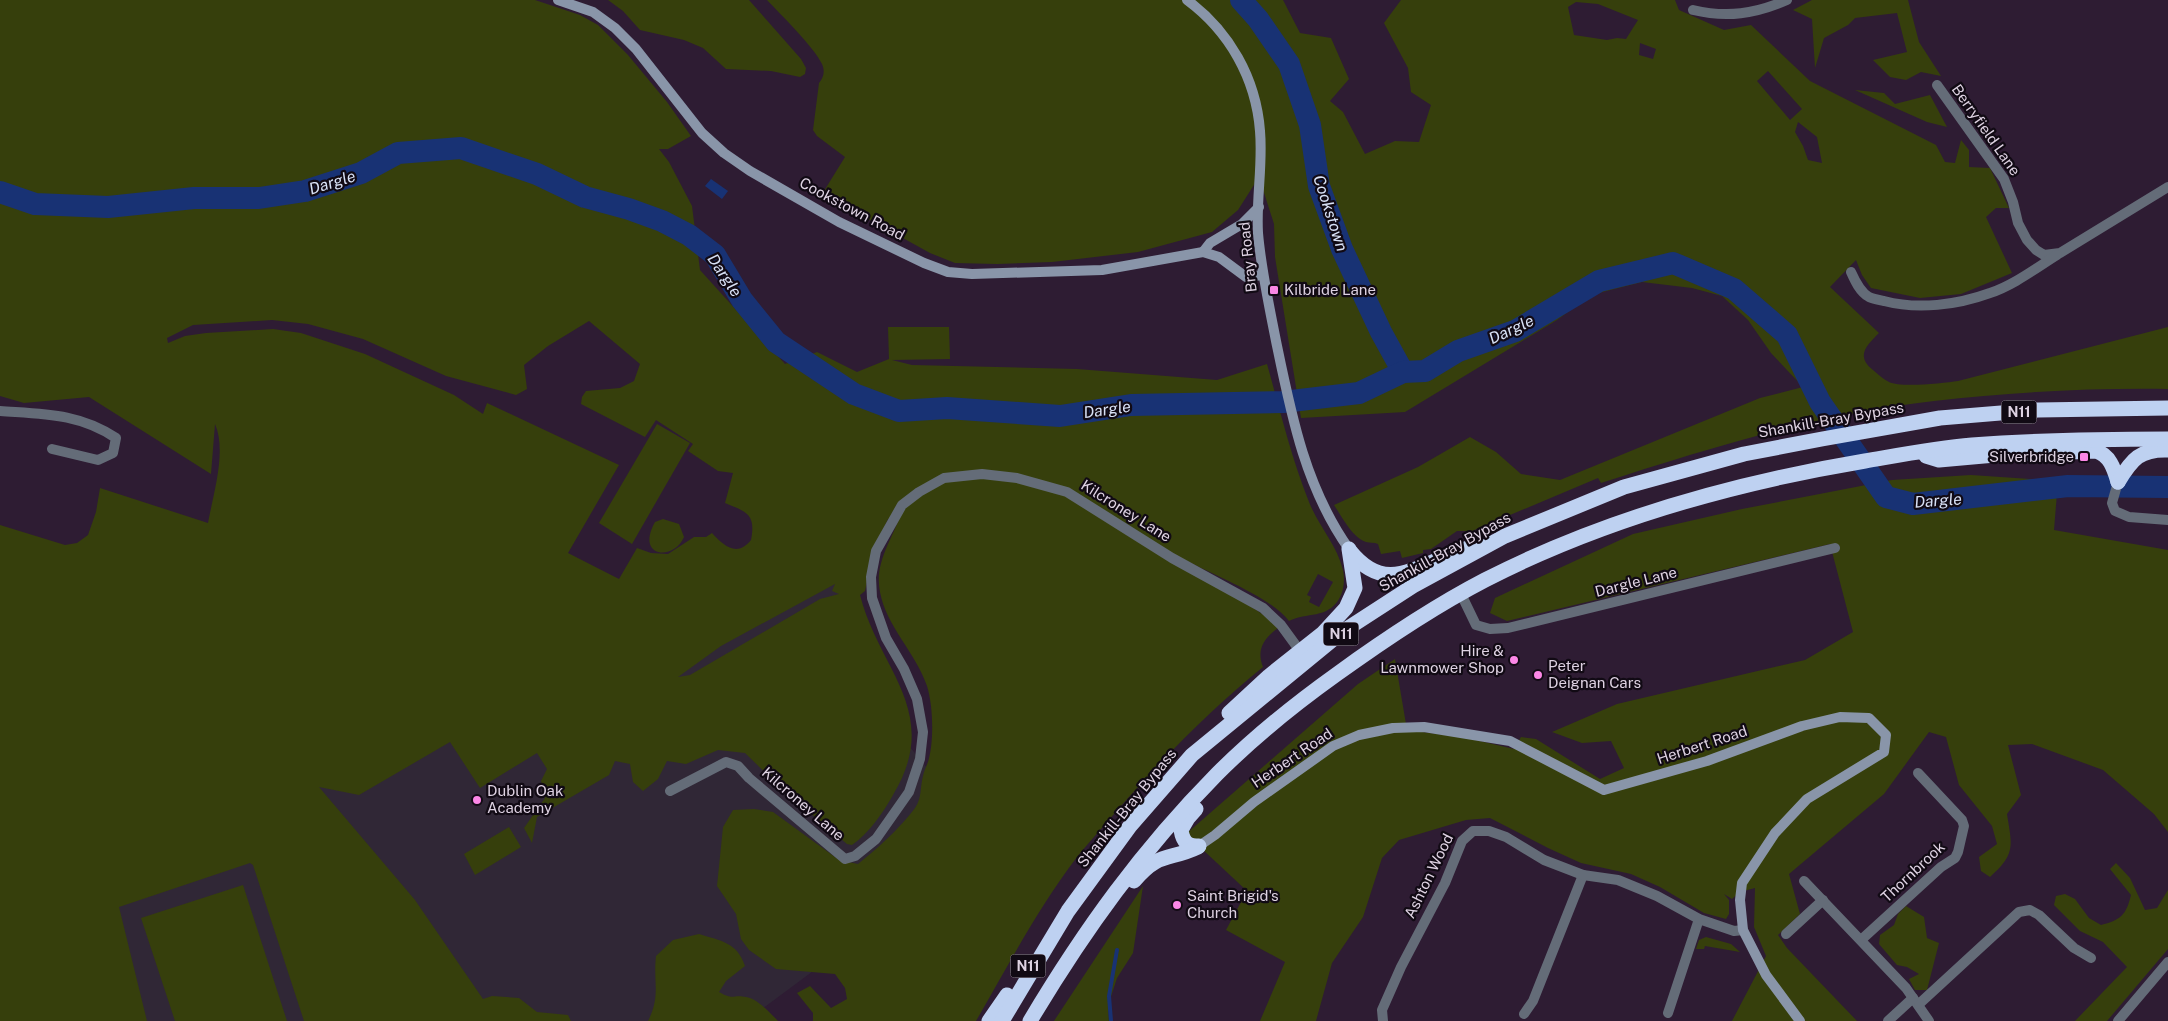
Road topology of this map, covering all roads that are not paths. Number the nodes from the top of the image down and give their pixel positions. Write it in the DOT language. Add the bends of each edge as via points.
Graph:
graph roads {
  1 [pos="558,0"];
  2 [pos="1187,0"];
  3 [pos="1787,0"];
  4 [pos="1693,10"];
  5 [pos="1937,85"];
  6 [pos="2168,187"];
  7 [pos="1259,207"];
  8 [pos="1203,252"];
  9 [pos="2060,253"];
  10 [pos="1851,272"];
  11 [pos="1263,275"];
  12 [pos="2168,408"];
  13 [pos="0,411"];
  14 [pos="2168,439"];
  15 [pos="52,449"];
  16 [pos="2168,450"];
  17 [pos="1916,453"];
  18 [pos="2116,489"];
  19 [pos="2168,520"];
  20 [pos="1505,536"];
  21 [pos="1835,548"];
  22 [pos="1349,549"];
  23 [pos="1461,594"];
  24 [pos="1300,651"];
  25 [pos="1368,651"];
  26 [pos="1192,755"];
  27 [pos="1918,774"];
  28 [pos="670,791"];
  29 [pos="1199,846"];
  30 [pos="1583,875"];
  31 [pos="1804,881"];
  32 [pos="1823,900"];
  33 [pos="1068,911"];
  34 [pos="1699,919"];
  35 [pos="1743,930"];
  36 [pos="1786,934"];
  37 [pos="1861,940"];
  38 [pos="2090,958"];
  39 [pos="2168,962"];
  40 [pos="1916,1001"];
  41 [pos="1668,1013"];
  42 [pos="1524,1014"];
  43 [pos="2123,1019"];
  44 [pos="989,1021"];
  45 [pos="1002,1021"];
  46 [pos="1030,1021"];
  47 [pos="1040,1021"];
  48 [pos="1383,1021"];
  49 [pos="1800,1021"];
  50 [pos="1888,1021"];
  51 [pos="1929,1021"];
  1 -- 8 [label="street, Cookstown Road" via="593,12 615,28 636,49 698,128 724,153 839,222 932,266 948,272 972,274 1102,270"];
  2 -- 7 [label="street, Bray Road" via="1203,12 1231,44 1249,77 1260,130"];
  3 -- 4 [label="street" via="1744,14 1714,15"];
  5 -- 9 [label="street, Berryfield Lane" via="2004,179 2027,240 2044,255"];
  6 -- 9 [label="street"];
  7 -- 8 [label="street" via="1242,224 1210,243"];
  7 -- 11 [label="street, Bray Road"];
  8 -- 11 [label="street" via="1219,257 1246,277"];
  9 -- 10 [label="street" via="1992,293 1931,306 1896,304 1869,297"];
  11 -- 22 [label="street, Bray Road" via="1301,450 1326,514"];
  12 -- 20 [label="highway, Shankill-Bray Bypass / N11" via="2038,410 1940,418 1822,438 1744,454 1624,487"];
  13 -- 15 [label="street" via="71,417 99,426 116,438 113,453 98,460"];
  14 -- 17 [label="highway, N11" via="1969,445"];
  16 -- 18 [label="highway" via="2141,454 2126,468"];
  17 -- 18 [label="highway, N11" via="1939,460 2096,450 2110,461"];
  17 -- 23 [label="highway, N11" via="1840,465 1711,493 1620,523 1540,555"];
  18 -- 19 [label="street" via="2112,503 2115,512 2129,517"];
  20 -- 22 [label="highway, N11" via="1403,574 1380,573 1369,568 1360,563"];
  20 -- 26 [label="highway, Shankill-Bray Bypass / N11" via="1413,586 1342,632"];
  21 -- 23 [label="street, Dargle Lane" via="1508,628 1490,629 1476,625"];
  22 -- 24 [label="highway, N11" via="1353,596 1338,618"];
  23 -- 25 [label="highway, N11"];
  24 -- 26 [label="highway, N11" via="1212,729"];
  24 -- 28 [label="street, Kilcroney Lane" via="1282,625 1263,608 1172,558 1067,492 1017,478 982,474 944,478 902,505 876,550 871,577 872,598 886,638 917,699 923,732 920,759 909,792 876,839 855,856 845,859 738,766 726,762"];
  25 -- 29 [label="highway, N11" via="1356,667 1281,726 1188,818 1181,830 1182,837 1190,846"];
  25 -- 46 [label="highway, N11" via="1296,704 1220,771 1186,806 1093,920"];
  26 -- 33 [label="highway, Shankill-Bray Bypass / N11" via="1130,826"];
  27 -- 37 [label="street, Thornbrook" via="1962,820 1964,826 1958,852"];
  29 -- 35 [label="street, Herbert Road" via="1333,746 1379,730 1424,727 1510,741 1604,790 1707,761 1802,726 1840,717 1869,718 1886,735 1884,752 1807,799 1775,833 1742,883"];
  29 -- 47 [label="highway, N11" via="1164,856 1142,873 1078,958"];
  30 -- 34 [label="street, Ashton Wood" via="1618,880 1657,896"];
  30 -- 42 [label="street" via="1533,1000"];
  30 -- 48 [label="street, Ashton Wood" via="1544,860 1506,837 1489,831 1473,831 1467,835 1401,967 1382,1010"];
  31 -- 32 [label="street"];
  32 -- 36 [label="street"];
  32 -- 37 [label="street"];
  33 -- 44 [label="highway, N11"];
  33 -- 45 [label="highway, Shankill-Bray Bypass / N11"];
  34 -- 35 [label="street, Ashton Wood" via="1734,931"];
  34 -- 41 [label="street"];
  35 -- 49 [label="street, Herbert Road" via="1766,975"];
  37 -- 40 [label="street"];
  38 -- 40 [label="street" via="2074,948 2039,915 2030,910 2019,912"];
  39 -- 43 [label="street"];
  40 -- 50 [label="street"];
  40 -- 51 [label="street"];
}
